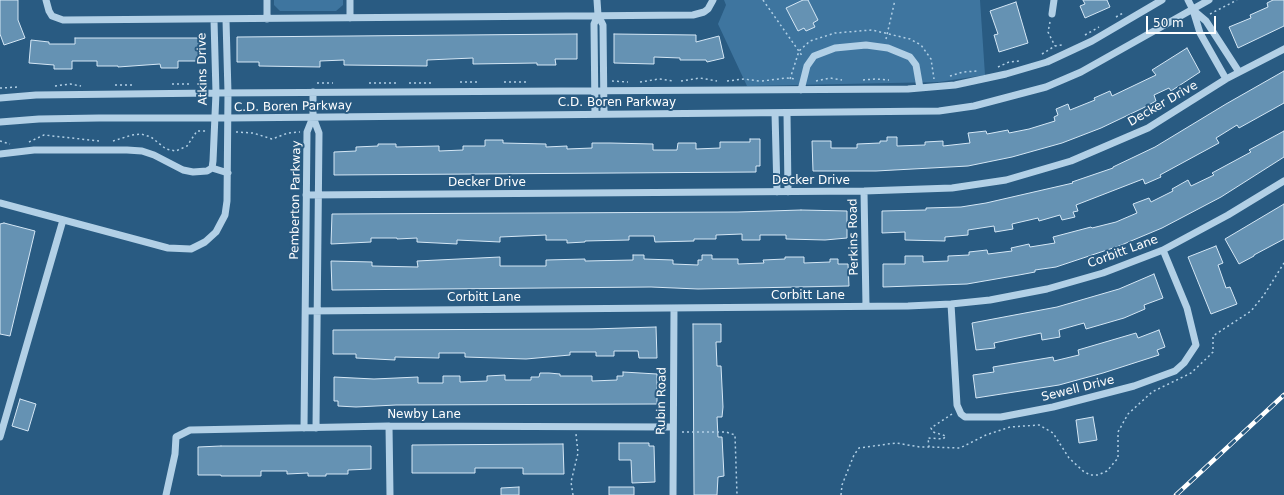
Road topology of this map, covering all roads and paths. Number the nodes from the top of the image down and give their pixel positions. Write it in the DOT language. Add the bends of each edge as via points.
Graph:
graph roads {
  1 [pos="46,0"];
  2 [pos="267,0"];
  3 [pos="350,0"];
  4 [pos="597,0"];
  5 [pos="713,0"];
  6 [pos="763,0"];
  7 [pos="894,0"];
  8 [pos="1054,0"];
  9 [pos="1162,0"];
  10 [pos="1188,0"];
  11 [pos="1209,0"];
  12 [pos="1237,0"];
  13 [pos="1193,10"];
  14 [pos="1125,12"];
  15 [pos="598,14"];
  16 [pos="1052,14"];
  17 [pos="350,18"];
  18 [pos="1202,18"];
  19 [pos="267,19"];
  20 [pos="1114,19"];
  21 [pos="214,20"];
  22 [pos="226,20"];
  23 [pos="1104,25"];
  24 [pos="1081,37"];
  25 [pos="1068,44"];
  26 [pos="1055,46"];
  27 [pos="884,47"];
  28 [pos="1284,49"];
  29 [pos="1041,55"];
  30 [pos="1060,56"];
  31 [pos="1024,60"];
  32 [pos="808,64"];
  33 [pos="993,70"];
  34 [pos="978,71"];
  35 [pos="1239,72"];
  36 [pos="948,77"];
  37 [pos="934,79"];
  38 [pos="939,79"];
  39 [pos="1226,79"];
  40 [pos="718,81"];
  41 [pos="803,81"];
  42 [pos="845,81"];
  43 [pos="858,81"];
  44 [pos="892,81"];
  45 [pos="481,82"];
  46 [pos="629,82"];
  47 [pos="636,82"];
  48 [pos="724,82"];
  49 [pos="397,83"];
  50 [pos="404,83"];
  51 [pos="437,83"];
  52 [pos="456,83"];
  53 [pos="499,83"];
  54 [pos="531,83"];
  55 [pos="604,83"];
  56 [pos="314,84"];
  57 [pos="338,84"];
  58 [pos="364,84"];
  59 [pos="112,85"];
  60 [pos="167,85"];
  61 [pos="193,85"];
  62 [pos="55,86"];
  63 [pos="83,86"];
  64 [pos="139,86"];
  65 [pos="23,87"];
  66 [pos="0,88"];
  67 [pos="920,88"];
  68 [pos="595,90"];
  69 [pos="801,90"];
  70 [pos="604,91"];
  71 [pos="313,92"];
  72 [pos="216,93"];
  73 [pos="228,93"];
  74 [pos="0,98"];
  75 [pos="775,113"];
  76 [pos="788,113"];
  77 [pos="595,114"];
  78 [pos="604,114"];
  79 [pos="313,117"];
  80 [pos="215,118"];
  81 [pos="228,118"];
  82 [pos="0,122"];
  83 [pos="215,131"];
  84 [pos="228,132"];
  85 [pos="308,132"];
  86 [pos="0,141"];
  87 [pos="105,141"];
  88 [pos="112,141"];
  89 [pos="28,143"];
  90 [pos="16,144"];
  91 [pos="0,154"];
  92 [pos="212,168"];
  93 [pos="228,173"];
  94 [pos="1284,181"];
  95 [pos="864,191"];
  96 [pos="777,192"];
  97 [pos="788,192"];
  98 [pos="306,195"];
  99 [pos="318,195"];
  100 [pos="0,203"];
  101 [pos="63,220"];
  102 [pos="1163,250"];
  103 [pos="951,304"];
  104 [pos="866,306"];
  105 [pos="674,308"];
  106 [pos="306,311"];
  107 [pos="317,311"];
  108 [pos="389,426"];
  109 [pos="575,427"];
  110 [pos="673,427"];
  111 [pos="304,428"];
  112 [pos="316,428"];
  113 [pos="0,437"];
  114 [pos="929,447"];
  115 [pos="166,495"];
  116 [pos="390,495"];
  117 [pos="573,495"];
  118 [pos="672,495"];
  119 [pos="841,495"];
  1 -- 21 [label="street" via="52,16 63,20"];
  2 -- 19 [label="street"];
  3 -- 17 [label="street"];
  4 -- 15 [label="street"];
  5 -- 15 [label="street" via="704,12 693,14"];
  6 -- 32 [label="path"];
  7 -- 27 [label="path"];
  8 -- 16 [label="street"];
  9 -- 30 [label="street, C.D. Boren Parkway" via="1092,41"];
  10 -- 13 [label="street"];
  11 -- 13 [label="street, C.D. Boren Parkway"];
  12 -- 18 [label="path"];
  13 -- 18 [label="street"];
  13 -- 39 [label="street" via="1200,33"];
  13 -- 76 [label="street, C.D. Boren Parkway" via="1082,72 1046,87 1009,98 939,111"];
  14 -- 20 [label="path"];
  15 -- 17 [label="street"];
  15 -- 55 [label="street" via="603,25"];
  15 -- 68 [label="street" via="594,24"];
  16 -- 26 [label="path" via="1048,32"];
  17 -- 19 [label="street"];
  18 -- 35 [label="street"];
  19 -- 22 [label="street"];
  21 -- 22 [label="street"];
  21 -- 72 [label="street, Atkins Drive"];
  22 -- 73 [label="street, Atkins Drive"];
  23 -- 24 [label="path" via="1092,29"];
  25 -- 26 [label="path"];
  26 -- 29 [label="path"];
  26 -- 30 [label="path"];
  27 -- 32 [label="street" via="866,45 835,48 814,56"];
  27 -- 67 [label="street" via="905,53 915,61"];
  28 -- 35 [label="street, Decker Drive"];
  30 -- 67 [label="street, C.D. Boren Parkway" via="1006,74 955,85"];
  31 -- 33 [label="path" via="1009,62"];
  32 -- 41 [label="street"];
  34 -- 36 [label="path"];
  35 -- 39 [label="street, Decker Drive"];
  37 -- 38 [label="path"];
  39 -- 95 [label="street, Decker Drive" via="1148,128 1071,161 1006,180 952,188"];
  40 -- 47 [label="path" via="700,78 680,82 659,79"];
  41 -- 42 [label="path" via="830,78"];
  41 -- 48 [label="path" via="786,78"];
  41 -- 69 [label="street"];
  43 -- 44 [label="path" via="876,78"];
  45 -- 52 [label="path"];
  46 -- 55 [label="path" via="612,80"];
  49 -- 58 [label="path"];
  50 -- 51 [label="path"];
  53 -- 54 [label="path"];
  55 -- 70 [label="street"];
  56 -- 57 [label="path"];
  59 -- 64 [label="path"];
  60 -- 61 [label="path"];
  62 -- 63 [label="path"];
  65 -- 66 [label="path"];
  67 -- 69 [label="street, C.D. Boren Parkway"];
  68 -- 70 [label="street, C.D. Boren Parkway"];
  68 -- 71 [label="street, C.D. Boren Parkway"];
  68 -- 77 [label="street"];
  69 -- 70 [label="street, C.D. Boren Parkway"];
  70 -- 78 [label="street"];
  71 -- 73 [label="street, C.D. Boren Parkway"];
  71 -- 79 [label="street"];
  72 -- 73 [label="street, C.D. Boren Parkway"];
  72 -- 74 [label="street, C.D. Boren Parkway" via="36,95"];
  72 -- 80 [label="street, Atkins Drive"];
  73 -- 81 [label="street, Atkins Drive"];
  75 -- 76 [label="street, C.D. Boren Parkway"];
  75 -- 78 [label="street, C.D. Boren Parkway"];
  75 -- 96 [label="street"];
  76 -- 97 [label="street"];
  77 -- 78 [label="street, C.D. Boren Parkway"];
  77 -- 79 [label="street, C.D. Boren Parkway"];
  79 -- 81 [label="street, C.D. Boren Parkway"];
  79 -- 85 [label="street, Pemberton Parkway"];
  79 -- 99 [label="street, Pemberton Parkway" via="320,133"];
  80 -- 81 [label="street, C.D. Boren Parkway"];
  80 -- 82 [label="street, C.D. Boren Parkway" via="39,119"];
  80 -- 83 [label="street, Atkins Drive"];
  81 -- 84 [label="street, Atkins Drive"];
  83 -- 88 [label="path" via="197,131 187,146 176,150 166,149 151,137 141,134"];
  83 -- 92 [label="street, Atkins Drive"];
  84 -- 85 [label="path" via="253,133 272,139 288,133"];
  84 -- 93 [label="street, Atkins Drive"];
  85 -- 98 [label="street, Pemberton Parkway"];
  86 -- 90 [label="path"];
  87 -- 89 [label="path" via="44,135"];
  91 -- 92 [label="street" via="34,150 127,150 154,155 172,166 193,172"];
  92 -- 93 [label="street"];
  93 -- 101 [label="street, Atkins Drive" via="225,215 216,232 191,248 168,248"];
  94 -- 102 [label="street, Corbitt Lane"];
  95 -- 97 [label="street, Decker Drive"];
  95 -- 104 [label="street, Perkins Road"];
  96 -- 97 [label="street, Decker Drive"];
  96 -- 99 [label="street, Decker Drive"];
  98 -- 99 [label="street, Decker Drive"];
  98 -- 106 [label="street, Pemberton Parkway"];
  99 -- 107 [label="street, Pemberton Parkway"];
  100 -- 101 [label="street, Atkins Drive"];
  101 -- 113 [label="street"];
  102 -- 103 [label="street, Corbitt Lane" via="1103,273 1046,289 990,300"];
  102 -- 103 [label="street, Sewell Drive" via="1187,308 1196,344 1184,363 1175,371 1134,386 1053,407 1001,417 965,417 958,405"];
  103 -- 104 [label="street, Corbitt Lane"];
  104 -- 105 [label="street, Corbitt Lane"];
  105 -- 107 [label="street, Corbitt Lane"];
  105 -- 110 [label="street, Rubin Road"];
  106 -- 107 [label="street, Corbitt Lane"];
  106 -- 111 [label="street, Pemberton Parkway"];
  107 -- 112 [label="street, Pemberton Parkway"];
  108 -- 109 [label="street, Newby Lane"];
  108 -- 112 [label="street, Newby Lane"];
  108 -- 116 [label="street"];
  109 -- 110 [label="street, Newby Lane"];
  109 -- 117 [label="path" via="578,453 571,482"];
  110 -- 118 [label="street, Rubin Road"];
  111 -- 112 [label="street, Newby Lane"];
  111 -- 115 [label="street, Newby Lane" via="190,430 176,437"];
  114 -- 119 [label="path" via="920,448 896,443 859,448 842,485"];
}
